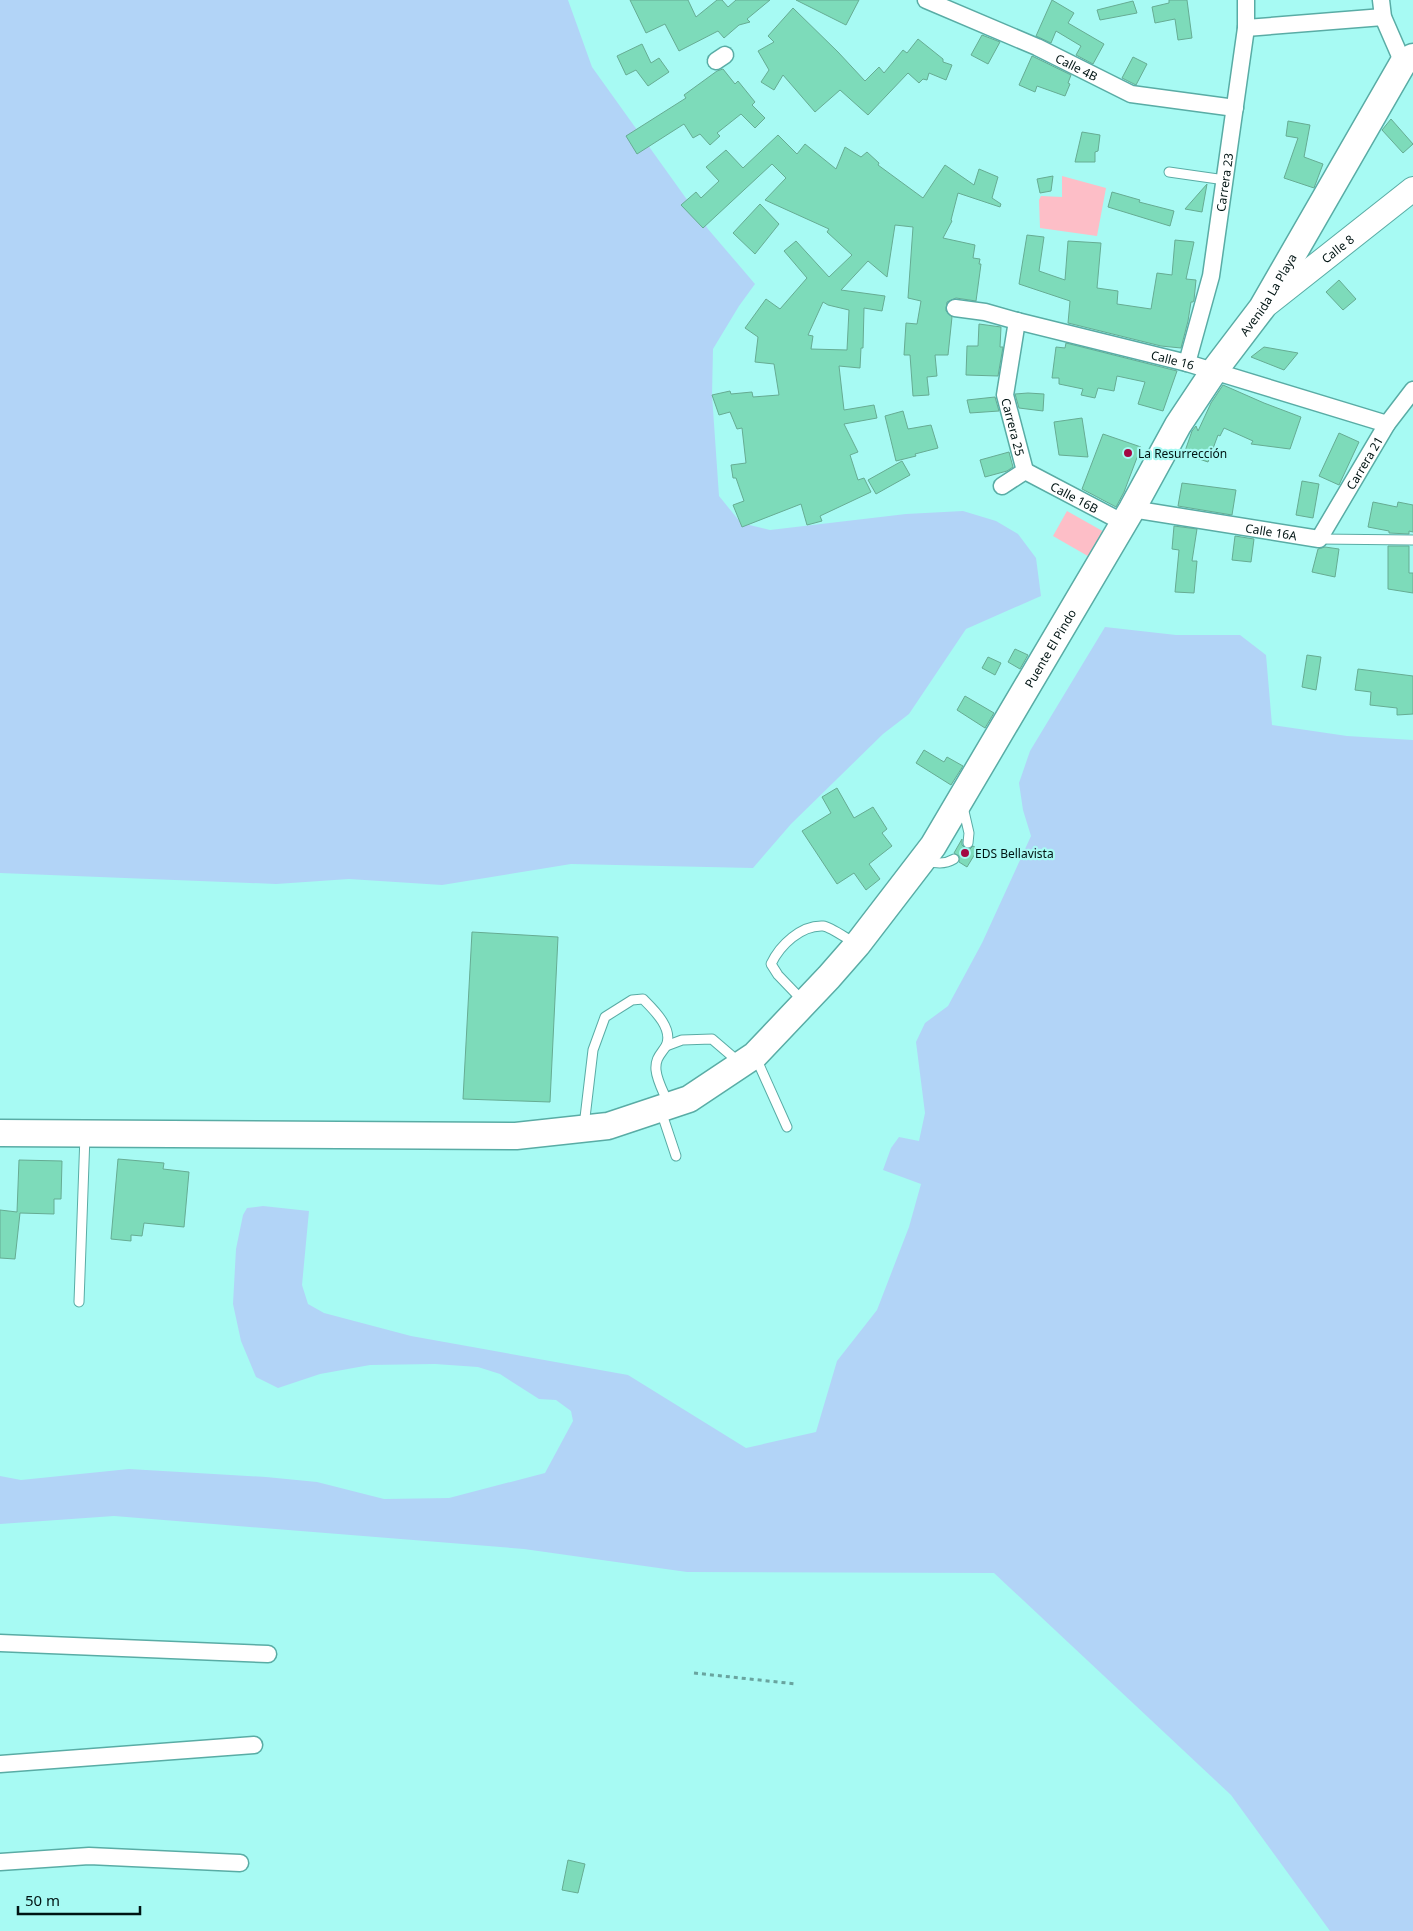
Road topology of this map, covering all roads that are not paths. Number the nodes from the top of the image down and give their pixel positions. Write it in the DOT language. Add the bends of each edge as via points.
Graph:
graph roads {
  1 [pos="926,0"];
  2 [pos="1246,0"];
  3 [pos="1381,0"];
  4 [pos="1383,17"];
  5 [pos="1246,28"];
  6 [pos="1408,60"];
  7 [pos="1235,108"];
  8 [pos="1169,172"];
  9 [pos="1225,180"];
  10 [pos="1413,189"];
  11 [pos="955,308"];
  12 [pos="1262,308"];
  13 [pos="1017,321"];
  14 [pos="1187,363"];
  15 [pos="1214,372"];
  16 [pos="1413,390"];
  17 [pos="1387,424"];
  18 [pos="1026,471"];
  19 [pos="1002,486"];
  20 [pos="1125,521"];
  21 [pos="1320,539"];
  22 [pos="1413,540"];
  23 [pos="961,800"];
  24 [pos="968,843"];
  25 [pos="954,859"];
  26 [pos="922,861"];
  27 [pos="857,944"];
  28 [pos="805,1003"];
  29 [pos="666,1046"];
  30 [pos="748,1060"];
  31 [pos="665,1107"];
  32 [pos="787,1127"];
  33 [pos="584,1129"];
  34 [pos="0,1133"];
  35 [pos="85,1134"];
  36 [pos="676,1156"];
  37 [pos="79,1302"];
  38 [pos="0,1643"];
  39 [pos="268,1654"];
  40 [pos="254,1745"];
  41 [pos="0,1764"];
  42 [pos="0,1862"];
  43 [pos="240,1863"];
  1 -- 7 [label="street, Calle 4B" via="1037,47 1131,94"];
  2 -- 5 [label="street, Carrera 23"];
  3 -- 4 [label="street"];
  4 -- 5 [label="street"];
  4 -- 6 [label="street"];
  5 -- 7 [label="street, Carrera 23"];
  6 -- 12 [label="main road, Avenida La Playa"];
  7 -- 9 [label="street, Carrera 23"];
  8 -- 9 [label="lane"];
  9 -- 14 [label="street, Carrera 23" via="1211,276"];
  10 -- 12 [label="main road, Calle 8"];
  11 -- 13 [label="street, Calle 16"];
  12 -- 15 [label="main road, Avenida La Playa"];
  13 -- 14 [label="street, Calle 16"];
  13 -- 18 [label="street, Carrera 25" via="1005,395"];
  14 -- 15 [label="street, Calle 16"];
  15 -- 17 [label="street, Calle 16"];
  15 -- 20 [label="main road, Avenida La Playa" via="1178,425"];
  16 -- 17 [label="street, Carrera 21"];
  17 -- 21 [label="street, Carrera 21"];
  18 -- 19 [label="street"];
  18 -- 20 [label="street, Calle 16B"];
  20 -- 21 [label="street, Calle 16A"];
  20 -- 23 [label="main road, Puente El Pindo"];
  21 -- 22 [label="lane, Calle 16A"];
  23 -- 24 [label="lane" via="969,833"];
  23 -- 26 [label="main road, Puente El Pindo"];
  25 -- 26 [label="lane" via="937,864"];
  26 -- 27 [label="main road, Puente El Pindo"];
  27 -- 28 [label="main road, Puente El Pindo"];
  27 -- 28 [label="lane" via="825,926 804,929 778,950 771,964"];
  28 -- 30 [label="main road, Puente El Pindo"];
  29 -- 30 [label="lane" via="682,1040 712,1038"];
  29 -- 31 [label="lane" via="659,1053 656,1070"];
  29 -- 33 [label="lane" via="668,1036 658,1015 643,1000 632,1000 605,1017 593,1050"];
  30 -- 31 [label="main road, Puente El Pindo" via="690,1099"];
  30 -- 32 [label="lane"];
  31 -- 33 [label="main road, Puente El Pindo" via="608,1126"];
  31 -- 36 [label="lane"];
  33 -- 35 [label="main road, Puente El Pindo" via="516,1136"];
  34 -- 35 [label="main road, Puente El Pindo"];
  35 -- 37 [label="lane"];
  38 -- 39 [label="street"];
  40 -- 41 [label="street"];
  42 -- 43 [label="street" via="89,1856"];
}
